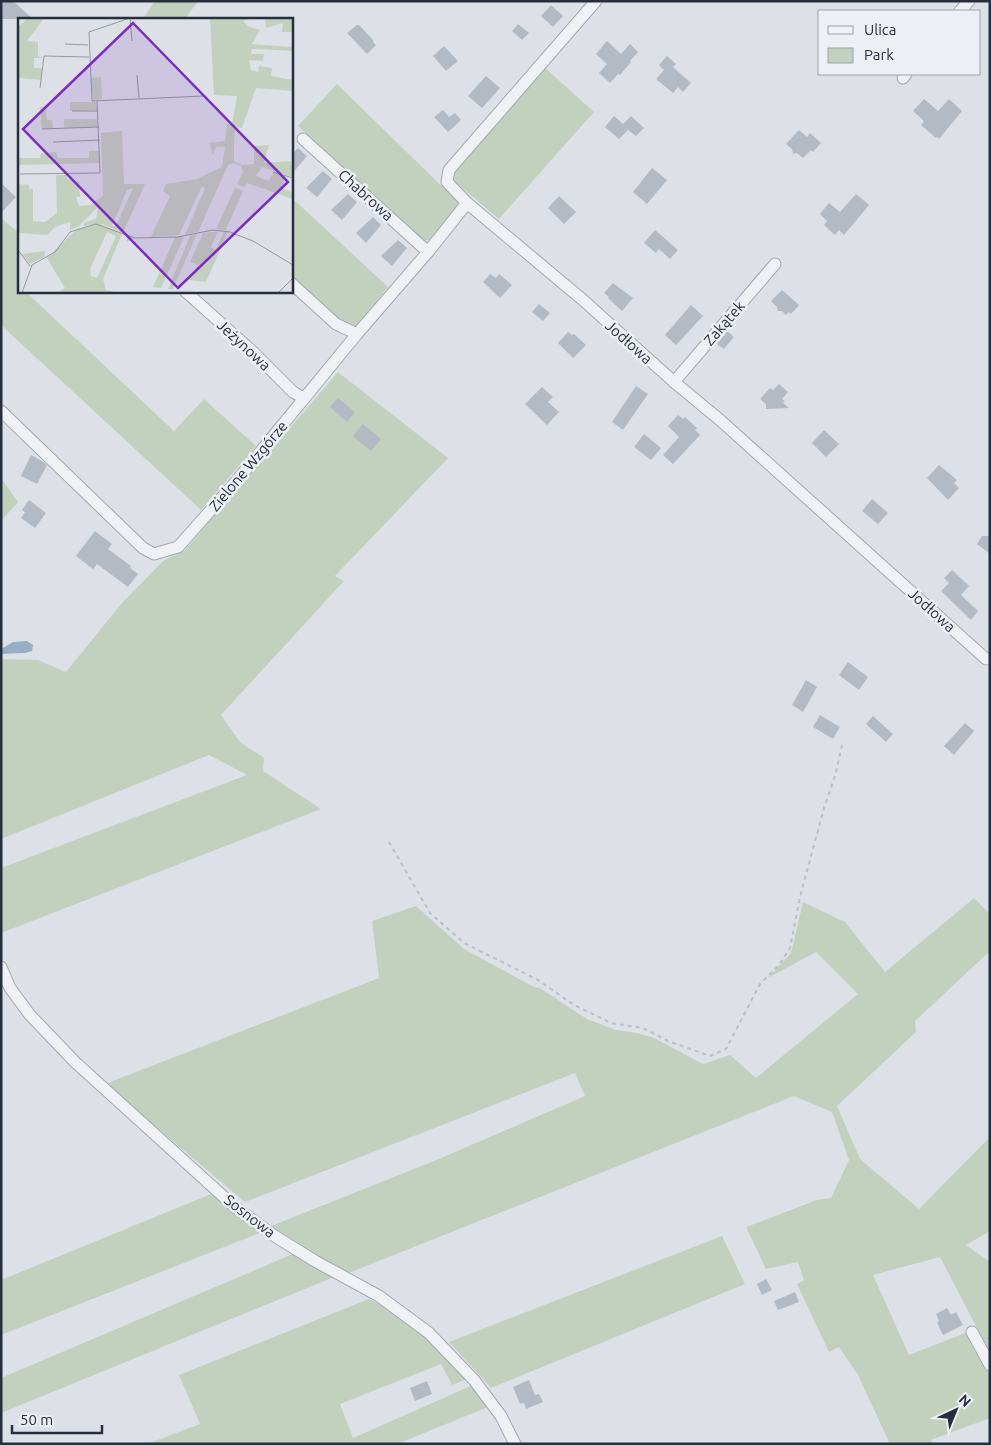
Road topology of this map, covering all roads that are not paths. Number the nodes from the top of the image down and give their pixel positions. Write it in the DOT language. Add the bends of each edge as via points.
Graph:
graph roads {
  1 [pos="596,1"];
  2 [pos="303,138"];
  3 [pos="467,203"];
  4 [pos="428,252"];
  5 [pos="775,264"];
  6 [pos="292,284"];
  7 [pos="186,292"];
  8 [pos="357,334"];
  9 [pos="674,382"];
  10 [pos="304,398"];
  11 [pos="1,411"];
  12 [pos="986,659"];
  13 [pos="1,967"];
  14 [pos="972,1332"];
  15 [pos="990,1365"];
  16 [pos="515,1444"];
  1 -- 3 [label="street, Jodłowa" via="449,170 447,182"];
  2 -- 4 [label="street, Chabrowa"];
  3 -- 4 [label="street, Zielone Wzgórze"];
  3 -- 9 [label="street, Jodłowa" via="583,300"];
  4 -- 8 [label="street, Zielone Wzgórze"];
  5 -- 9 [label="street, Zakątek"];
  6 -- 8 [label="street" via="336,324"];
  7 -- 10 [label="street, Jeżynowa" via="293,392"];
  8 -- 10 [label="street, Zielone Wzgórze"];
  9 -- 12 [label="street, Jodłowa" via="783,475"];
  10 -- 11 [label="street, Zielone Wzgórze" via="178,548 154,554 143,548"];
  13 -- 16 [label="street, Sosnowa" via="10,988 30,1015 75,1062 235,1207 308,1257 379,1296 429,1333 474,1380"];
  14 -- 15 [label="street"];
}
